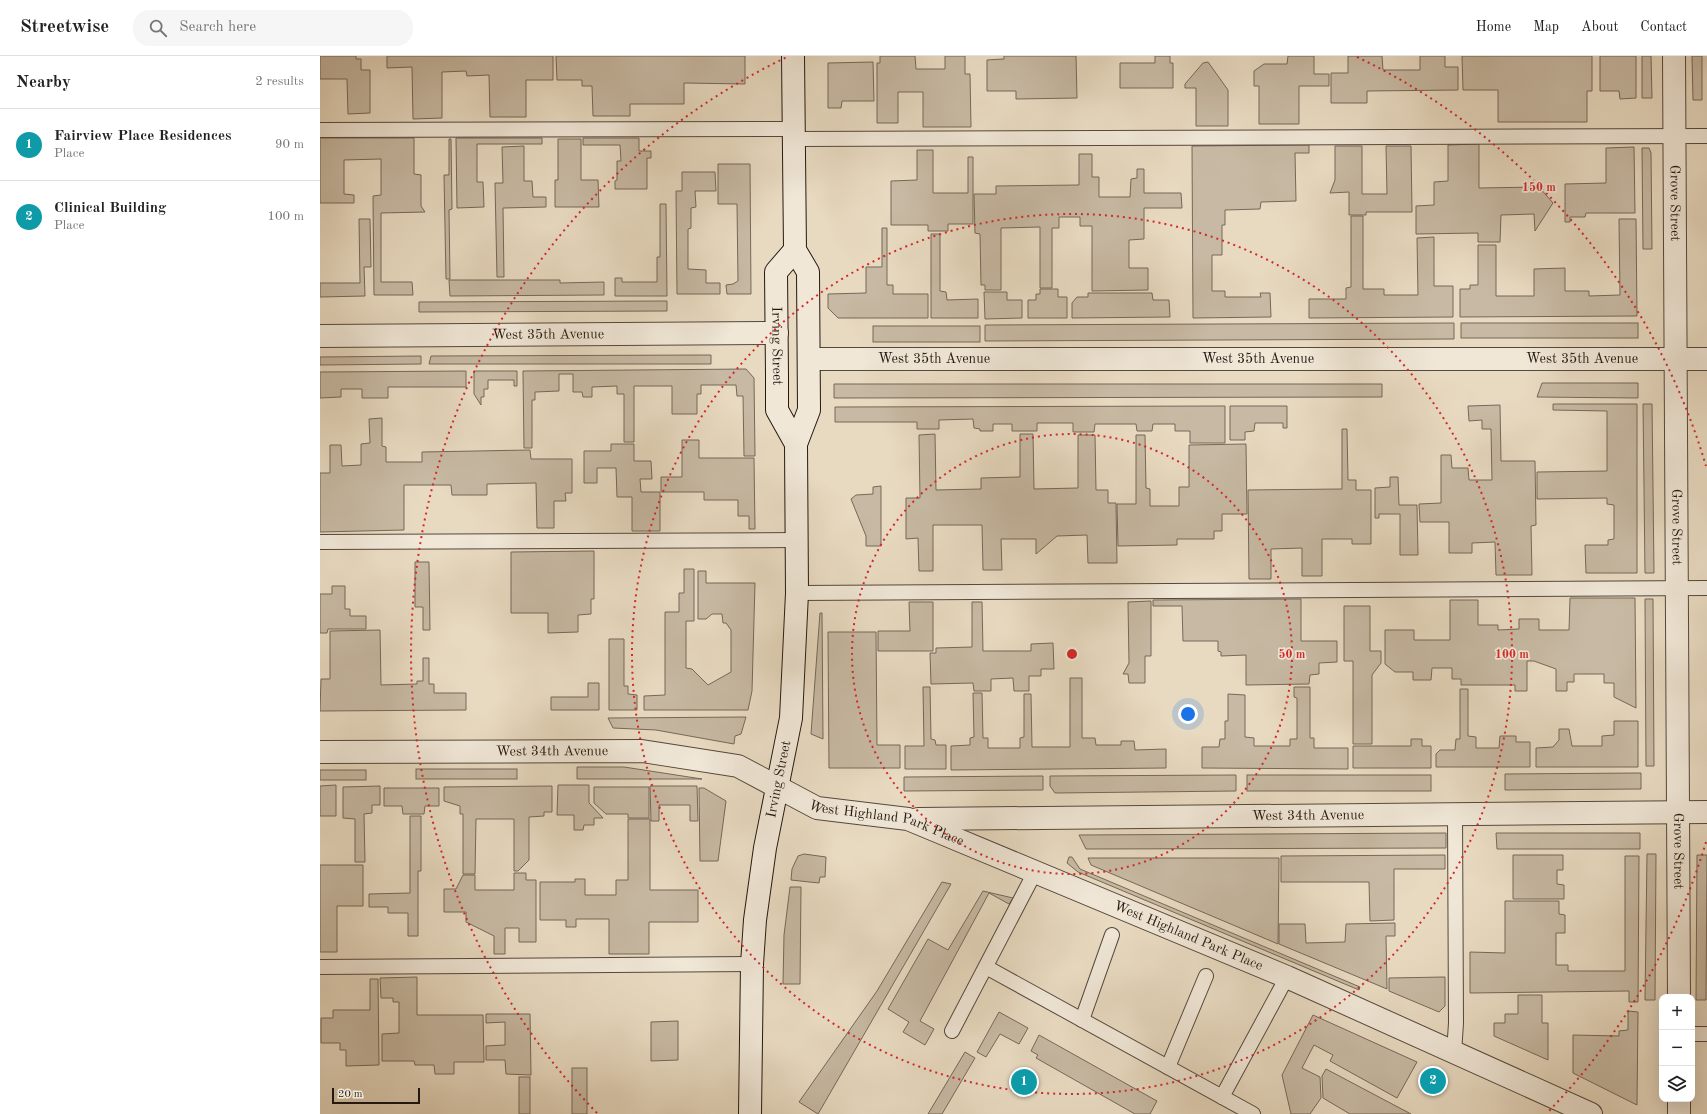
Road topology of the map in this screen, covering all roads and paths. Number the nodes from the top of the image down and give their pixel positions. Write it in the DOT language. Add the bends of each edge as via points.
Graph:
graph roads {
  1 [pos="793,56"];
  2 [pos="1674,56"];
  3 [pos="320,130"];
  4 [pos="794,134"];
  5 [pos="1674,136"];
  6 [pos="1707,136"];
  7 [pos="795,250"];
  8 [pos="777,333"];
  9 [pos="320,336"];
  10 [pos="809,359"];
  11 [pos="1676,359"];
  12 [pos="1707,359"];
  13 [pos="796,444"];
  14 [pos="797,540"];
  15 [pos="320,542"];
  16 [pos="1677,588"];
  17 [pos="1707,588"];
  18 [pos="797,593"];
  19 [pos="320,752"];
  20 [pos="777,788"];
  21 [pos="1678,812"];
  22 [pos="1707,812"];
  23 [pos="1455,814"];
  24 [pos="908,819"];
  25 [pos="1036,872"];
  26 [pos="1112,935"];
  27 [pos="752,964"];
  28 [pos="320,967"];
  29 [pos="986,967"];
  30 [pos="1206,976"];
  31 [pos="1287,977"];
  32 [pos="1679,994"];
  33 [pos="1082,1020"];
  34 [pos="952,1030"];
  35 [pos="1695,1034"];
  36 [pos="1707,1034"];
  37 [pos="1454,1052"];
  38 [pos="1168,1067"];
  39 [pos="1222,1097"];
  40 [pos="1679,1102"];
  41 [pos="753,1113"];
  42 [pos="1253,1114"];
  43 [pos="1590,1114"];
  44 [pos="1679,1114"];
  1 -- 4 [label="street"];
  2 -- 5 [label="street, Grove Street"];
  3 -- 4 [label="lane"];
  4 -- 5 [label="lane"];
  4 -- 7 [label="street"];
  5 -- 6 [label="lane"];
  5 -- 11 [label="street, Grove Street"];
  7 -- 8 [label="street, Irving Street" via="776,272"];
  7 -- 10 [label="street, Irving Street" via="808,272"];
  8 -- 9 [label="street, West 35th Avenue"];
  8 -- 13 [label="street, Irving Street" via="777,410"];
  10 -- 11 [label="street, West 35th Avenue"];
  10 -- 13 [label="street, Irving Street" via="809,410"];
  11 -- 12 [label="street, West 35th Avenue"];
  11 -- 16 [label="street, Grove Street"];
  13 -- 14 [label="street, Irving Street"];
  14 -- 15 [label="lane"];
  14 -- 18 [label="street, Irving Street"];
  16 -- 17 [label="lane"];
  16 -- 18 [label="lane"];
  16 -- 21 [label="street, Grove Street"];
  18 -- 20 [label="street, Irving Street" via="790,718"];
  19 -- 20 [label="street, West 34th Avenue" via="642,751 738,766"];
  20 -- 24 [label="street, West Highland Park Place" via="817,808"];
  20 -- 27 [label="street, Irving Street" via="759,885"];
  21 -- 22 [label="street, West 34th Avenue"];
  21 -- 23 [label="street, West 34th Avenue"];
  21 -- 32 [label="street, Grove Street"];
  23 -- 24 [label="street, West 34th Avenue"];
  23 -- 37 [label="lane"];
  24 -- 25 [label="street, West Highland Park Place"];
  25 -- 29 [label="lane"];
  25 -- 31 [label="street, West Highland Park Place"];
  26 -- 33 [label="lane"];
  27 -- 28 [label="lane"];
  27 -- 41 [label="street, Irving Street"];
  29 -- 33 [label="lane"];
  29 -- 34 [label="lane"];
  30 -- 38 [label="lane"];
  31 -- 37 [label="street, West Highland Park Place"];
  31 -- 39 [label="lane"];
  33 -- 38 [label="lane"];
  35 -- 36 [label="lane"];
  37 -- 43 [label="street, West Highland Park Place"];
  38 -- 39 [label="lane"];
  39 -- 42 [label="lane"];
  40 -- 44 [label="street"];
}
